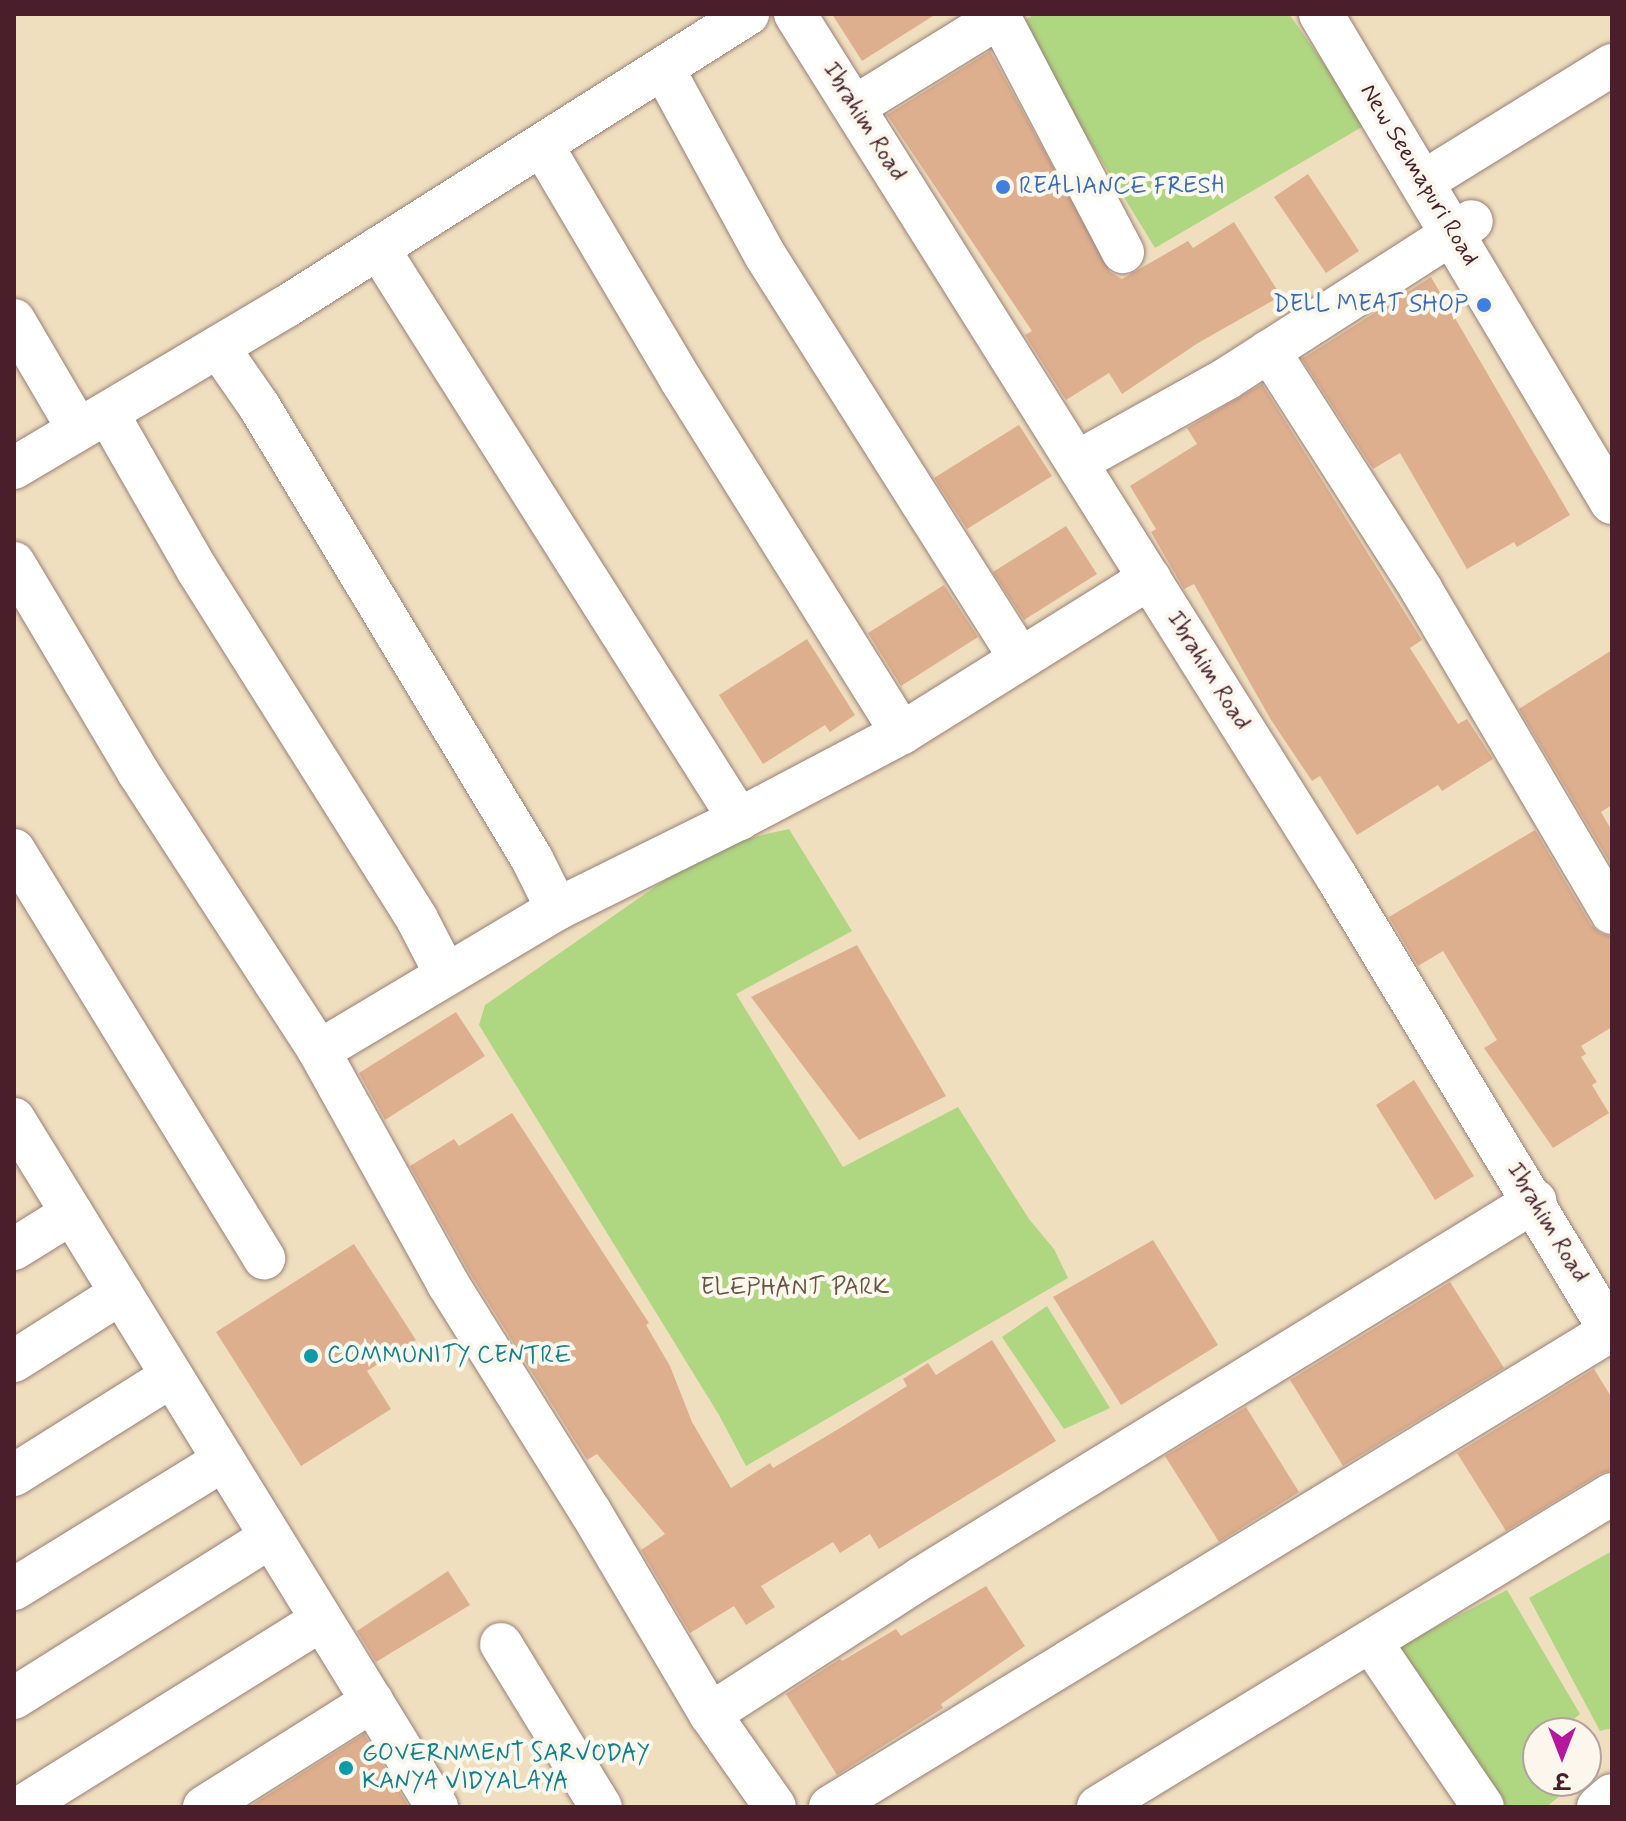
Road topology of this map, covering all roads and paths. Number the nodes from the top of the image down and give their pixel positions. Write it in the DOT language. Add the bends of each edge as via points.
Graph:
graph roads {
  1 [pos="748,14"];
  2 [pos="795,14"];
  3 [pos="1321,14"];
  4 [pos="1348,14"];
  5 [pos="999,16"];
  6 [pos="1612,65"];
  7 [pos="663,68"];
  8 [pos="854,107"];
  9 [pos="542,145"];
  10 [pos="1442,170"];
  11 [pos="1463,226"];
  12 [pos="378,248"];
  13 [pos="1123,252"];
  14 [pos="14,320"];
  15 [pos="218,347"];
  16 [pos="1269,351"];
  17 [pos="93,422"];
  18 [pos="1612,456"];
  19 [pos="1077,462"];
  20 [pos="14,468"];
  21 [pos="1612,502"];
  22 [pos="14,563"];
  23 [pos="1150,578"];
  24 [pos="1019,657"];
  25 [pos="902,733"];
  26 [pos="739,819"];
  27 [pos="14,850"];
  28 [pos="557,909"];
  29 [pos="1612,913"];
  30 [pos="445,973"];
  31 [pos="319,1051"];
  32 [pos="14,1119"];
  33 [pos="1535,1201"];
  34 [pos="72,1213"];
  35 [pos="14,1249"];
  36 [pos="264,1258"];
  37 [pos="121,1293"];
  38 [pos="1611,1332"];
  39 [pos="14,1361"];
  40 [pos="172,1376"];
  41 [pos="224,1460"];
  42 [pos="14,1475"];
  43 [pos="1612,1494"];
  44 [pos="271,1537"];
  45 [pos="14,1589"];
  46 [pos="322,1620"];
  47 [pos="1371,1642"];
  48 [pos="501,1644"];
  49 [pos="14,1698"];
  50 [pos="372,1701"];
  51 [pos="710,1714"];
  52 [pos="1612,1795"];
  53 [pos="1105,1805"];
  54 [pos="21,1807"];
  55 [pos="204,1807"];
  56 [pos="437,1807"];
  57 [pos="601,1807"];
  58 [pos="775,1807"];
  59 [pos="830,1807"];
  60 [pos="1483,1807"];
  61 [pos="1598,1807"];
  1 -- 7 [label="street"];
  2 -- 8 [label="street, Ibrahim Road"];
  3 -- 11 [label="main road, New Seemapuri Road"];
  4 -- 10 [label="main road, New Seemapuri Road"];
  5 -- 8 [label="street"];
  5 -- 13 [label="street"];
  6 -- 10 [label="street"];
  7 -- 9 [label="street"];
  7 -- 24 [label="street" via="765,255"];
  8 -- 19 [label="street, Ibrahim Road"];
  9 -- 12 [label="street"];
  9 -- 25 [label="street" via="681,380"];
  10 -- 11 [label="main road, New Seemapuri Road"];
  11 -- 16 [label="street"];
  11 -- 18 [label="main road, New Seemapuri Road"];
  11 -- 21 [label="main road, New Seemapuri Road"];
  12 -- 15 [label="street"];
  12 -- 26 [label="street"];
  14 -- 17 [label="street"];
  15 -- 17 [label="street"];
  15 -- 28 [label="street" via="259,406"];
  16 -- 19 [label="street"];
  16 -- 29 [label="street" via="1421,589"];
  17 -- 20 [label="street"];
  17 -- 30 [label="street" via="198,571 417,919"];
  19 -- 23 [label="street, Ibrahim Road"];
  22 -- 31 [label="street" via="138,772"];
  23 -- 24 [label="street"];
  23 -- 33 [label="street, Ibrahim Road"];
  24 -- 25 [label="street"];
  25 -- 26 [label="street"];
  26 -- 28 [label="street"];
  27 -- 36 [label="street"];
  28 -- 30 [label="street"];
  30 -- 31 [label="street"];
  31 -- 51 [label="street" via="448,1284"];
  32 -- 34 [label="street"];
  33 -- 38 [label="street, Ibrahim Road"];
  33 -- 51 [label="street" via="921,1578"];
  34 -- 35 [label="street"];
  34 -- 37 [label="street"];
  37 -- 39 [label="street"];
  37 -- 40 [label="street"];
  38 -- 59 [label="street"];
  40 -- 41 [label="street"];
  40 -- 42 [label="street"];
  41 -- 44 [label="street"];
  41 -- 45 [label="street"];
  43 -- 47 [label="street"];
  44 -- 46 [label="street"];
  44 -- 49 [label="street"];
  46 -- 50 [label="street"];
  46 -- 54 [label="street"];
  47 -- 53 [label="street"];
  47 -- 60 [label="street"];
  48 -- 57 [label="street"];
  50 -- 55 [label="street"];
  50 -- 56 [label="street"];
  51 -- 58 [label="street"];
  52 -- 61 [label="street"];
}
